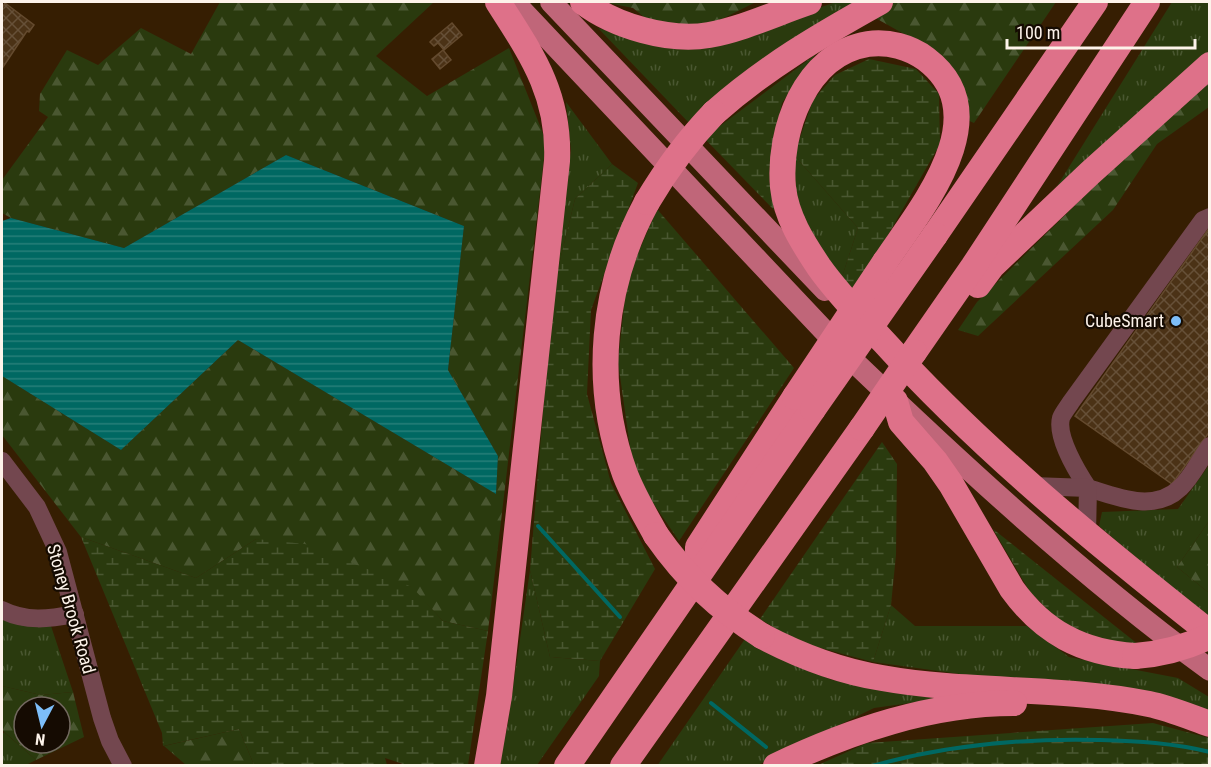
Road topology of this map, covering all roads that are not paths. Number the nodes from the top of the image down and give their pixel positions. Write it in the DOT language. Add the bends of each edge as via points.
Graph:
graph roads {
  1 [pos="498,2"];
  2 [pos="514,2"];
  3 [pos="551,2"];
  4 [pos="583,2"];
  5 [pos="766,2"];
  6 [pos="809,2"];
  7 [pos="879,2"];
  8 [pos="1095,2"];
  9 [pos="1147,2"];
  10 [pos="652,32"];
  11 [pos="1209,65"];
  12 [pos="1209,217"];
  13 [pos="914,352"];
  14 [pos="927,389"];
  15 [pos="895,401"];
  16 [pos="804,403"];
  17 [pos="1209,446"];
  18 [pos="2,461"];
  19 [pos="1033,486"];
  20 [pos="1088,488"];
  21 [pos="1087,534"];
  22 [pos="2,610"];
  23 [pos="75,614"];
  24 [pos="1209,634"];
  25 [pos="1209,670"];
  26 [pos="1185,716"];
  27 [pos="1209,724"];
  28 [pos="123,765"];
  29 [pos="486,765"];
  30 [pos="567,765"];
  31 [pos="623,765"];
  32 [pos="776,765"];
  1 -- 29 [label="highway" via="533,57 558,135 499,696"];
  2 -- 15 [label="main road"];
  3 -- 14 [label="main road" via="845,312"];
  4 -- 10 [label="highway" via="615,21"];
  5 -- 10 [label="highway" via="710,25"];
  6 -- 10 [label="highway" via="728,31 706,35"];
  7 -- 26 [label="highway, bridge" via="794,51 714,113 661,178 635,224 614,288 607,325 605,374 625,474 656,535 692,581 762,636 809,659 883,679 1087,696 1150,704"];
  8 -- 16 [label="highway, bridge" via="935,235"];
  9 -- 13 [label="highway"];
  11 -- 13 [label="highway" via="992,266 963,306"];
  12 -- 20 [label="street" via="1203,220 1061,418 1071,461"];
  13 -- 31 [label="highway, bridge"];
  14 -- 16 [label="highway, bridge" via="835,288 819,267 792,222 784,189 785,141 806,88 835,57 875,43 915,52 933,65 948,84 957,115 954,144 946,165 885,262"];
  14 -- 19 [label="highway"];
  15 -- 24 [label="highway, bridge" via="902,422 951,484 1012,590 1054,631 1093,650 1135,656 1188,646"];
  15 -- 25 [label="main road" via="1077,565"];
  16 -- 30 [label="highway" via="700,574"];
  17 -- 20 [label="street" via="1181,487 1155,501 1135,502"];
  18 -- 23 [label="street, Stoney Brook Road" via="37,507 58,552"];
  19 -- 20 [label="street"];
  19 -- 21 [label="highway"];
  20 -- 21 [label="street"];
  21 -- 24 [label="highway"];
  22 -- 23 [label="street" via="30,619"];
  23 -- 28 [label="street, Stoney Brook Road" via="102,718"];
  26 -- 27 [label="highway"];
  26 -- 32 [label="highway" via="1108,705 975,706 858,730"];
}
